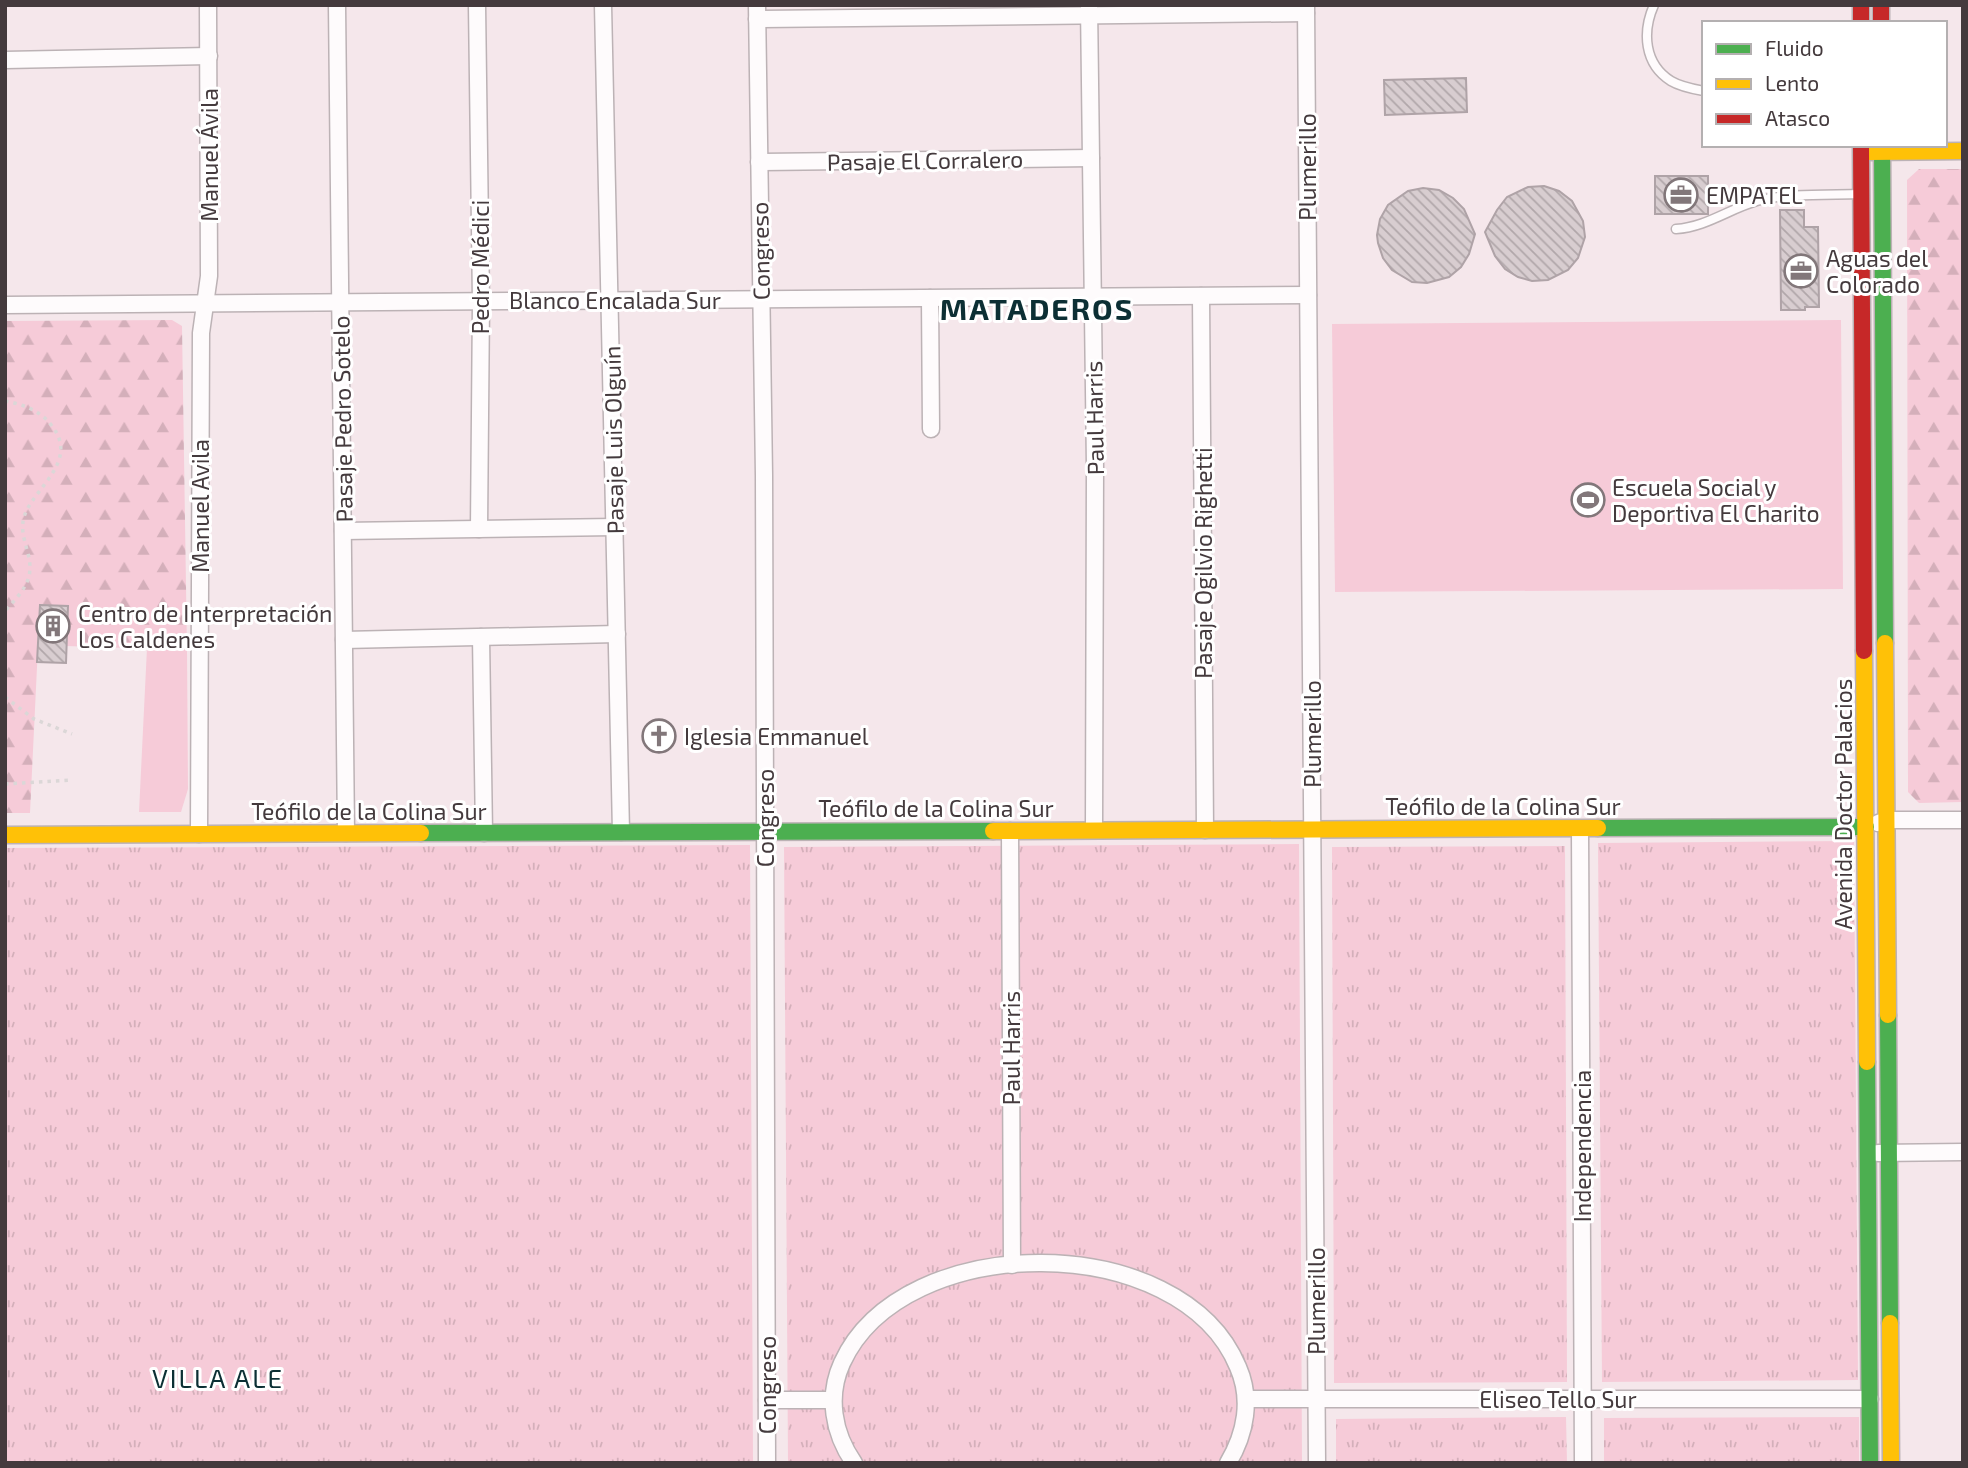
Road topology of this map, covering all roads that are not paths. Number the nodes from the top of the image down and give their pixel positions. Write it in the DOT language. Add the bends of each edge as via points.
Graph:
graph roads {
  1 [pos="208,5"];
  2 [pos="337,5"];
  3 [pos="477,5"];
  4 [pos="603,5"];
  5 [pos="1654,5"];
  6 [pos="1306,9"];
  7 [pos="1089,10"];
  8 [pos="921,11"];
  9 [pos="757,12"];
  10 [pos="209,56"];
  11 [pos="5,60"];
  12 [pos="1702,90"];
  13 [pos="1882,148"];
  14 [pos="1861,149"];
  15 [pos="1963,151"];
  16 [pos="1091,158"];
  17 [pos="759,162"];
  18 [pos="1862,194"];
  19 [pos="1676,229"];
  20 [pos="1308,295"];
  21 [pos="1201,296"];
  22 [pos="1093,297"];
  23 [pos="930,298"];
  24 [pos="761,299"];
  25 [pos="610,300"];
  26 [pos="481,302"];
  27 [pos="340,303"];
  28 [pos="205,304"];
  29 [pos="5,306"];
  30 [pos="931,429"];
  31 [pos="615,527"];
  32 [pos="479,529"];
  33 [pos="343,531"];
  34 [pos="617,634"];
  35 [pos="481,637"];
  36 [pos="344,640"];
  37 [pos="1887,820"];
  38 [pos="1963,820"];
  39 [pos="1866,827"];
  40 [pos="1580,829"];
  41 [pos="1205,830"];
  42 [pos="1312,830"];
  43 [pos="1010,831"];
  44 [pos="1094,831"];
  45 [pos="621,832"];
  46 [pos="765,832"];
  47 [pos="346,833"];
  48 [pos="484,833"];
  49 [pos="199,834"];
  50 [pos="5,835"];
  51 [pos="1889,1152"];
  52 [pos="1963,1152"];
  53 [pos="1868,1153"];
  54 [pos="1012,1265"];
  55 [pos="1870,1398"];
  56 [pos="1246,1399"];
  57 [pos="1317,1399"];
  58 [pos="1583,1399"];
  59 [pos="832,1400"];
  60 [pos="767,1401"];
  61 [pos="767,1463"];
  62 [pos="854,1463"];
  63 [pos="1228,1463"];
  64 [pos="1317,1463"];
  65 [pos="1583,1463"];
  66 [pos="1870,1463"];
  67 [pos="1891,1463"];
  1 -- 10 [label="street, Manuel Ávila"];
  2 -- 27 [label="street, Pasaje Pedro Sotelo"];
  3 -- 26 [label="street, Pedro Médici"];
  4 -- 25 [label="street, Pasaje Luis Olguín"];
  5 -- 12 [label="lane" via="1646,36 1651,60 1672,82"];
  6 -- 7 [label="street"];
  6 -- 20 [label="street, Plumerillo"];
  7 -- 8 [label="street"];
  7 -- 16 [label="street, Paul Harris"];
  8 -- 9 [label="street"];
  9 -- 17 [label="street, Congreso"];
  10 -- 11 [label="street"];
  10 -- 28 [label="street, Manuel Ávila" via="209,276"];
  13 -- 14 [label="main road"];
  13 -- 15 [label="main road"];
  13 -- 37 [label="main road, Avenida Doctor Palacios"];
  14 -- 18 [label="main road, Avenida Doctor Palacios"];
  16 -- 17 [label="street, Pasaje El Corralero"];
  16 -- 22 [label="street, Paul Harris"];
  17 -- 24 [label="street, Congreso"];
  18 -- 19 [label="lane" via="1768,198 1699,226"];
  18 -- 39 [label="main road, Avenida Doctor Palacios"];
  20 -- 21 [label="street, Blanco Encalada Sur"];
  20 -- 42 [label="street, Plumerillo"];
  21 -- 22 [label="street, Blanco Encalada Sur"];
  21 -- 41 [label="street, Pasaje Ogilvio Righetti"];
  22 -- 23 [label="street, Blanco Encalada Sur"];
  22 -- 44 [label="street, Paul Harris"];
  23 -- 24 [label="street, Blanco Encalada Sur"];
  23 -- 30 [label="street"];
  24 -- 25 [label="street, Blanco Encalada Sur"];
  24 -- 46 [label="street, Congreso"];
  25 -- 26 [label="street, Blanco Encalada Sur"];
  25 -- 31 [label="street, Pasaje Luis Olguín"];
  26 -- 27 [label="street, Blanco Encalada Sur"];
  26 -- 32 [label="street, Pedro Médici"];
  27 -- 28 [label="street, Blanco Encalada Sur"];
  27 -- 33 [label="street, Pasaje Pedro Sotelo"];
  28 -- 29 [label="street, Blanco Encalada Sur"];
  28 -- 49 [label="street, Manuel Avila" via="201,333"];
  31 -- 32 [label="street"];
  31 -- 34 [label="street, Pasaje Luis Olguín"];
  32 -- 33 [label="street"];
  33 -- 36 [label="street, Pasaje Pedro Sotelo"];
  34 -- 35 [label="street"];
  34 -- 45 [label="street, Pasaje Luis Olguín"];
  35 -- 36 [label="street"];
  35 -- 48 [label="street"];
  36 -- 47 [label="street, Pasaje Pedro Sotelo"];
  37 -- 38 [label="street"];
  37 -- 39 [label="street"];
  37 -- 51 [label="main road, Avenida Doctor Palacios"];
  39 -- 40 [label="main road, Teófilo de la Colina Sur"];
  39 -- 53 [label="main road, Avenida Doctor Palacios"];
  40 -- 42 [label="main road, Teófilo de la Colina Sur"];
  40 -- 58 [label="street, Independencia"];
  41 -- 42 [label="main road, Teófilo de la Colina Sur"];
  41 -- 44 [label="main road, Teófilo de la Colina Sur"];
  42 -- 57 [label="street, Plumerillo"];
  43 -- 44 [label="main road, Teófilo de la Colina Sur"];
  43 -- 46 [label="main road, Teófilo de la Colina Sur"];
  43 -- 54 [label="street, Paul Harris"];
  45 -- 46 [label="main road, Teófilo de la Colina Sur"];
  45 -- 48 [label="main road, Teófilo de la Colina Sur"];
  46 -- 60 [label="street, Congreso"];
  47 -- 48 [label="main road, Teófilo de la Colina Sur"];
  47 -- 49 [label="main road, Teófilo de la Colina Sur"];
  49 -- 50 [label="main road, Teófilo de la Colina Sur"];
  51 -- 52 [label="street"];
  51 -- 53 [label="street"];
  51 -- 67 [label="main road, Avenida Doctor Palacios"];
  53 -- 55 [label="main road, Avenida Doctor Palacios"];
  54 -- 56 [label="street" via="1098,1268 1170,1295 1223,1339 1234,1356"];
  54 -- 59 [label="street" via="934,1282 886,1308 849,1348"];
  55 -- 58 [label="street, Eliseo Tello Sur"];
  55 -- 66 [label="main road, Avenida Doctor Palacios"];
  56 -- 57 [label="street, Eliseo Tello Sur"];
  56 -- 63 [label="street" via="1245,1420"];
  57 -- 58 [label="street, Eliseo Tello Sur"];
  57 -- 64 [label="street, Plumerillo"];
  58 -- 65 [label="street, Independencia"];
  59 -- 60 [label="street"];
  59 -- 62 [label="street" via="836,1426"];
  60 -- 61 [label="street, Congreso"];
}
